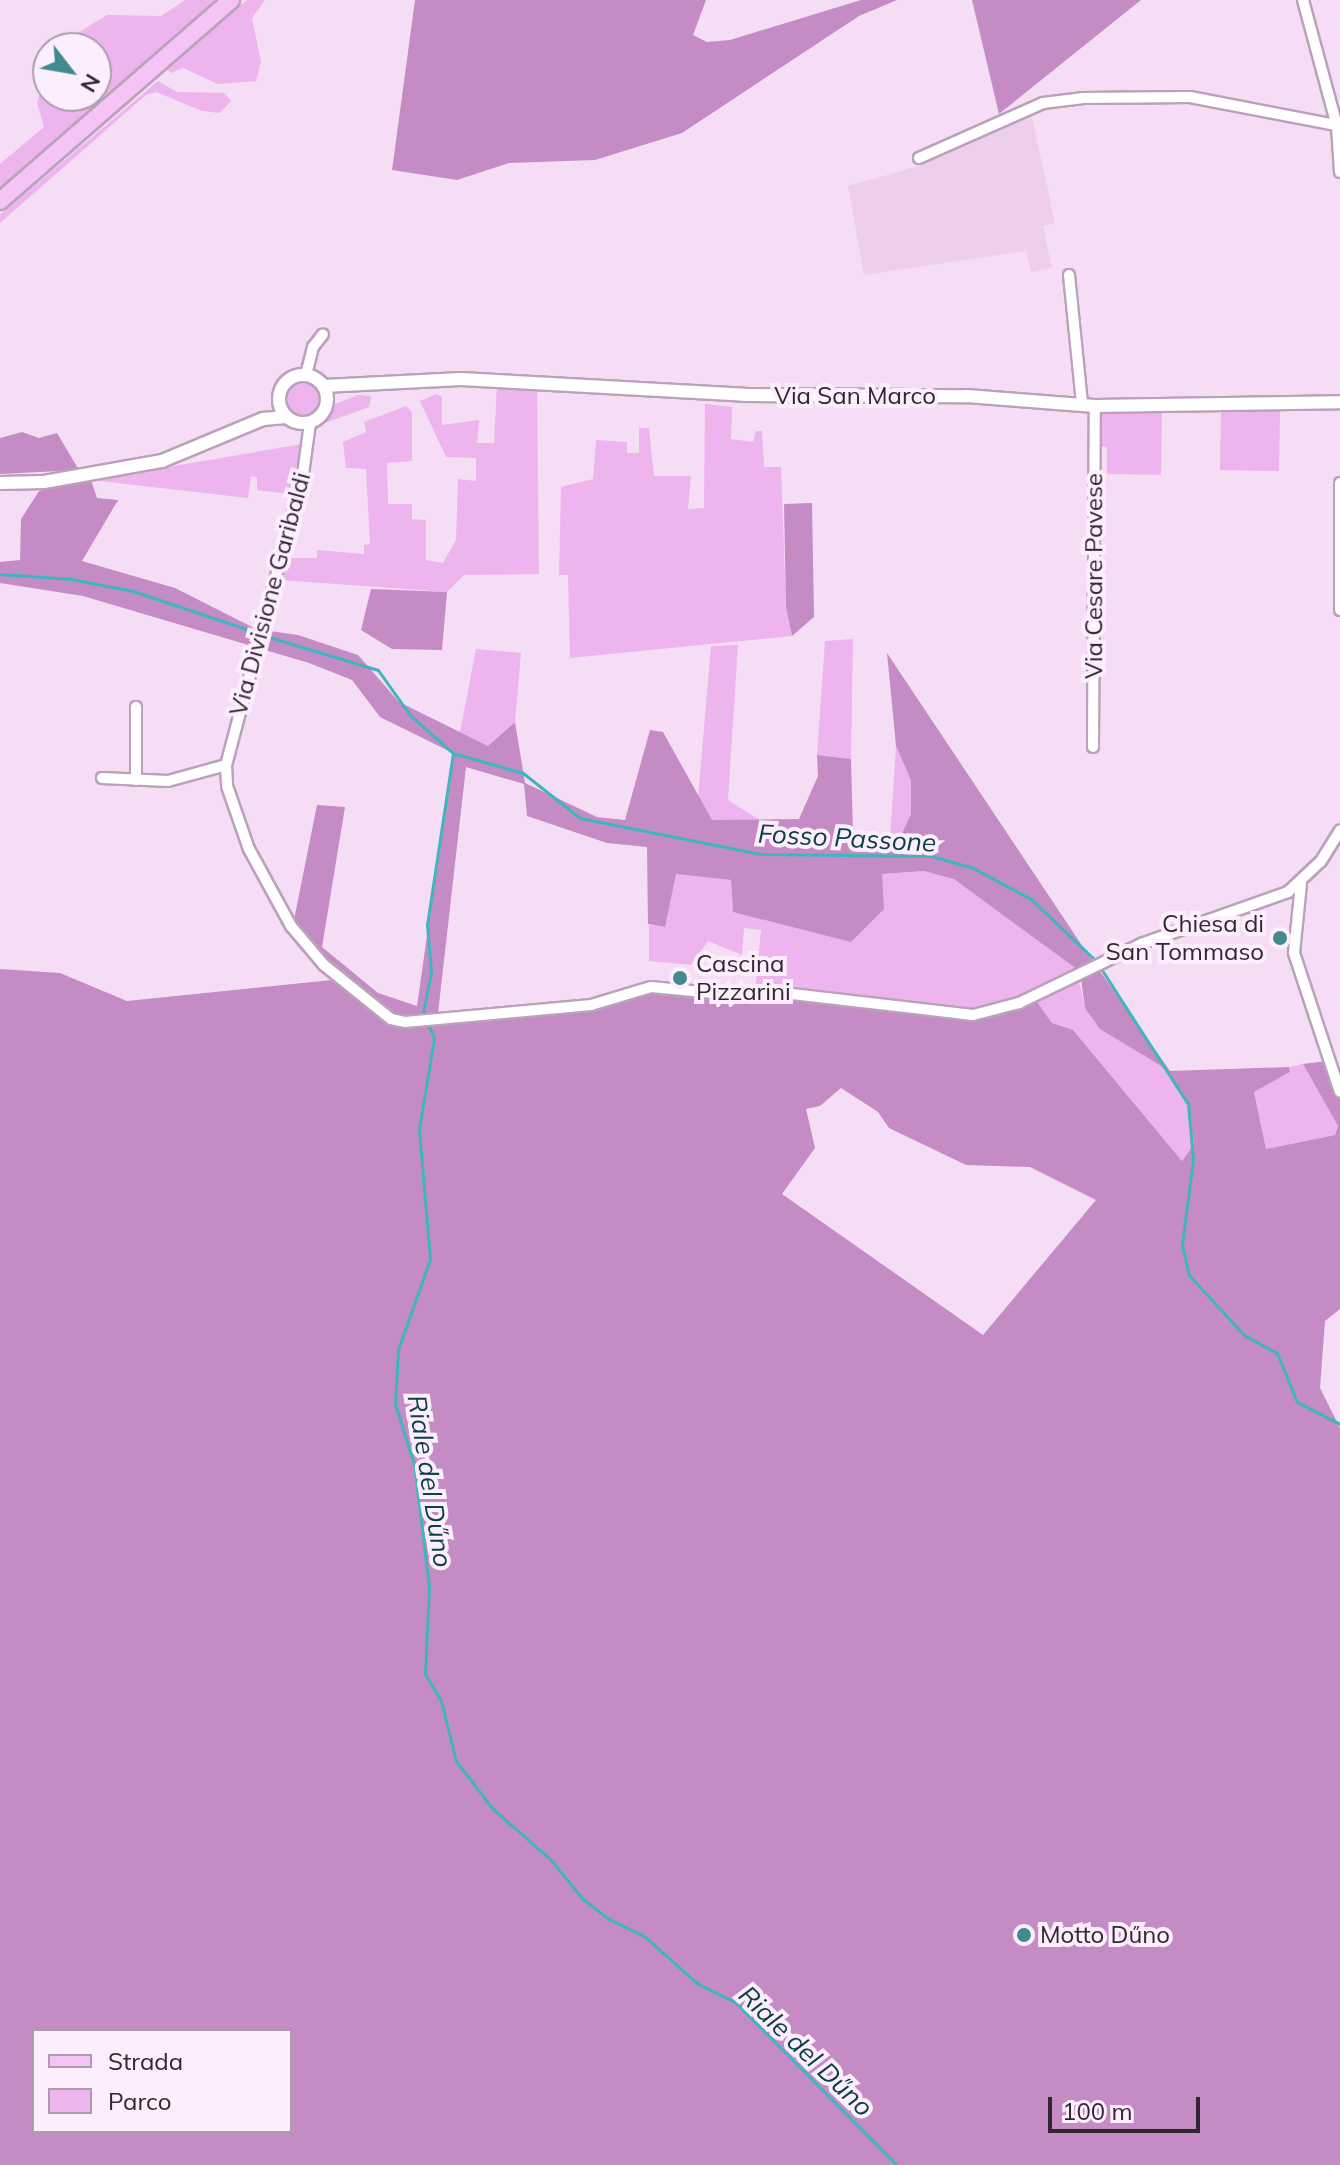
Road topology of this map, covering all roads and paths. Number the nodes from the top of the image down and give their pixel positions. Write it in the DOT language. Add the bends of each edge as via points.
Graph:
graph roads {
  1 [pos="231,0"];
  2 [pos="1303,0"];
  3 [pos="1338,126"];
  4 [pos="919,158"];
  5 [pos="1340,172"];
  6 [pos="0,201"];
  7 [pos="1069,275"];
  8 [pos="323,334"];
  9 [pos="306,375"];
  10 [pos="324,386"];
  11 [pos="370,387"];
  12 [pos="278,400"];
  13 [pos="1340,402"];
  14 [pos="1089,405"];
  15 [pos="326,407"];
  16 [pos="286,417"];
  17 [pos="263,419"];
  18 [pos="310,423"];
  19 [pos="0,483"];
  20 [pos="1340,483"];
  21 [pos="1340,610"];
  22 [pos="136,707"];
  23 [pos="1093,747"];
  24 [pos="226,765"];
  25 [pos="102,778"];
  26 [pos="136,780"];
  27 [pos="1340,831"];
  28 [pos="1304,879"];
  29 [pos="1340,1092"];
  1 -- 6 [label="main road"];
  2 -- 3 [label="street"];
  3 -- 4 [label="street" via="1190,97 1082,98 1043,103"];
  3 -- 5 [label="street"];
  7 -- 14 [label="street, Via Cesare Pavese"];
  8 -- 9 [label="street" via="313,347"];
  9 -- 10 [label="street"];
  9 -- 12 [label="street" via="287,381"];
  10 -- 11 [label="street, Via San Marco"];
  10 -- 15 [label="street"];
  11 -- 14 [label="street, Via San Marco" via="461,379 745,395 967,396"];
  11 -- 15 [label="street, Via San Marco" via="340,395"];
  12 -- 16 [label="street"];
  12 -- 17 [label="street"];
  13 -- 14 [label="street, Via San Marco"];
  14 -- 23 [label="street, Via Cesare Pavese"];
  15 -- 18 [label="street"];
  16 -- 17 [label="street"];
  16 -- 18 [label="street"];
  17 -- 19 [label="street" via="162,461 44,482"];
  18 -- 24 [label="street, Via Divisione Garibaldi" via="303,474"];
  20 -- 21 [label="street"];
  22 -- 26 [label="street"];
  24 -- 26 [label="street" via="168,781"];
  24 -- 28 [label="street" via="227,786 249,849 305,947 391,1019 591,1005 651,987 754,997 792,994 973,1015 1065,985 1141,944 1288,892"];
  25 -- 26 [label="street"];
  27 -- 28 [label="street"];
  28 -- 29 [label="street" via="1297,892 1294,953"];
}
